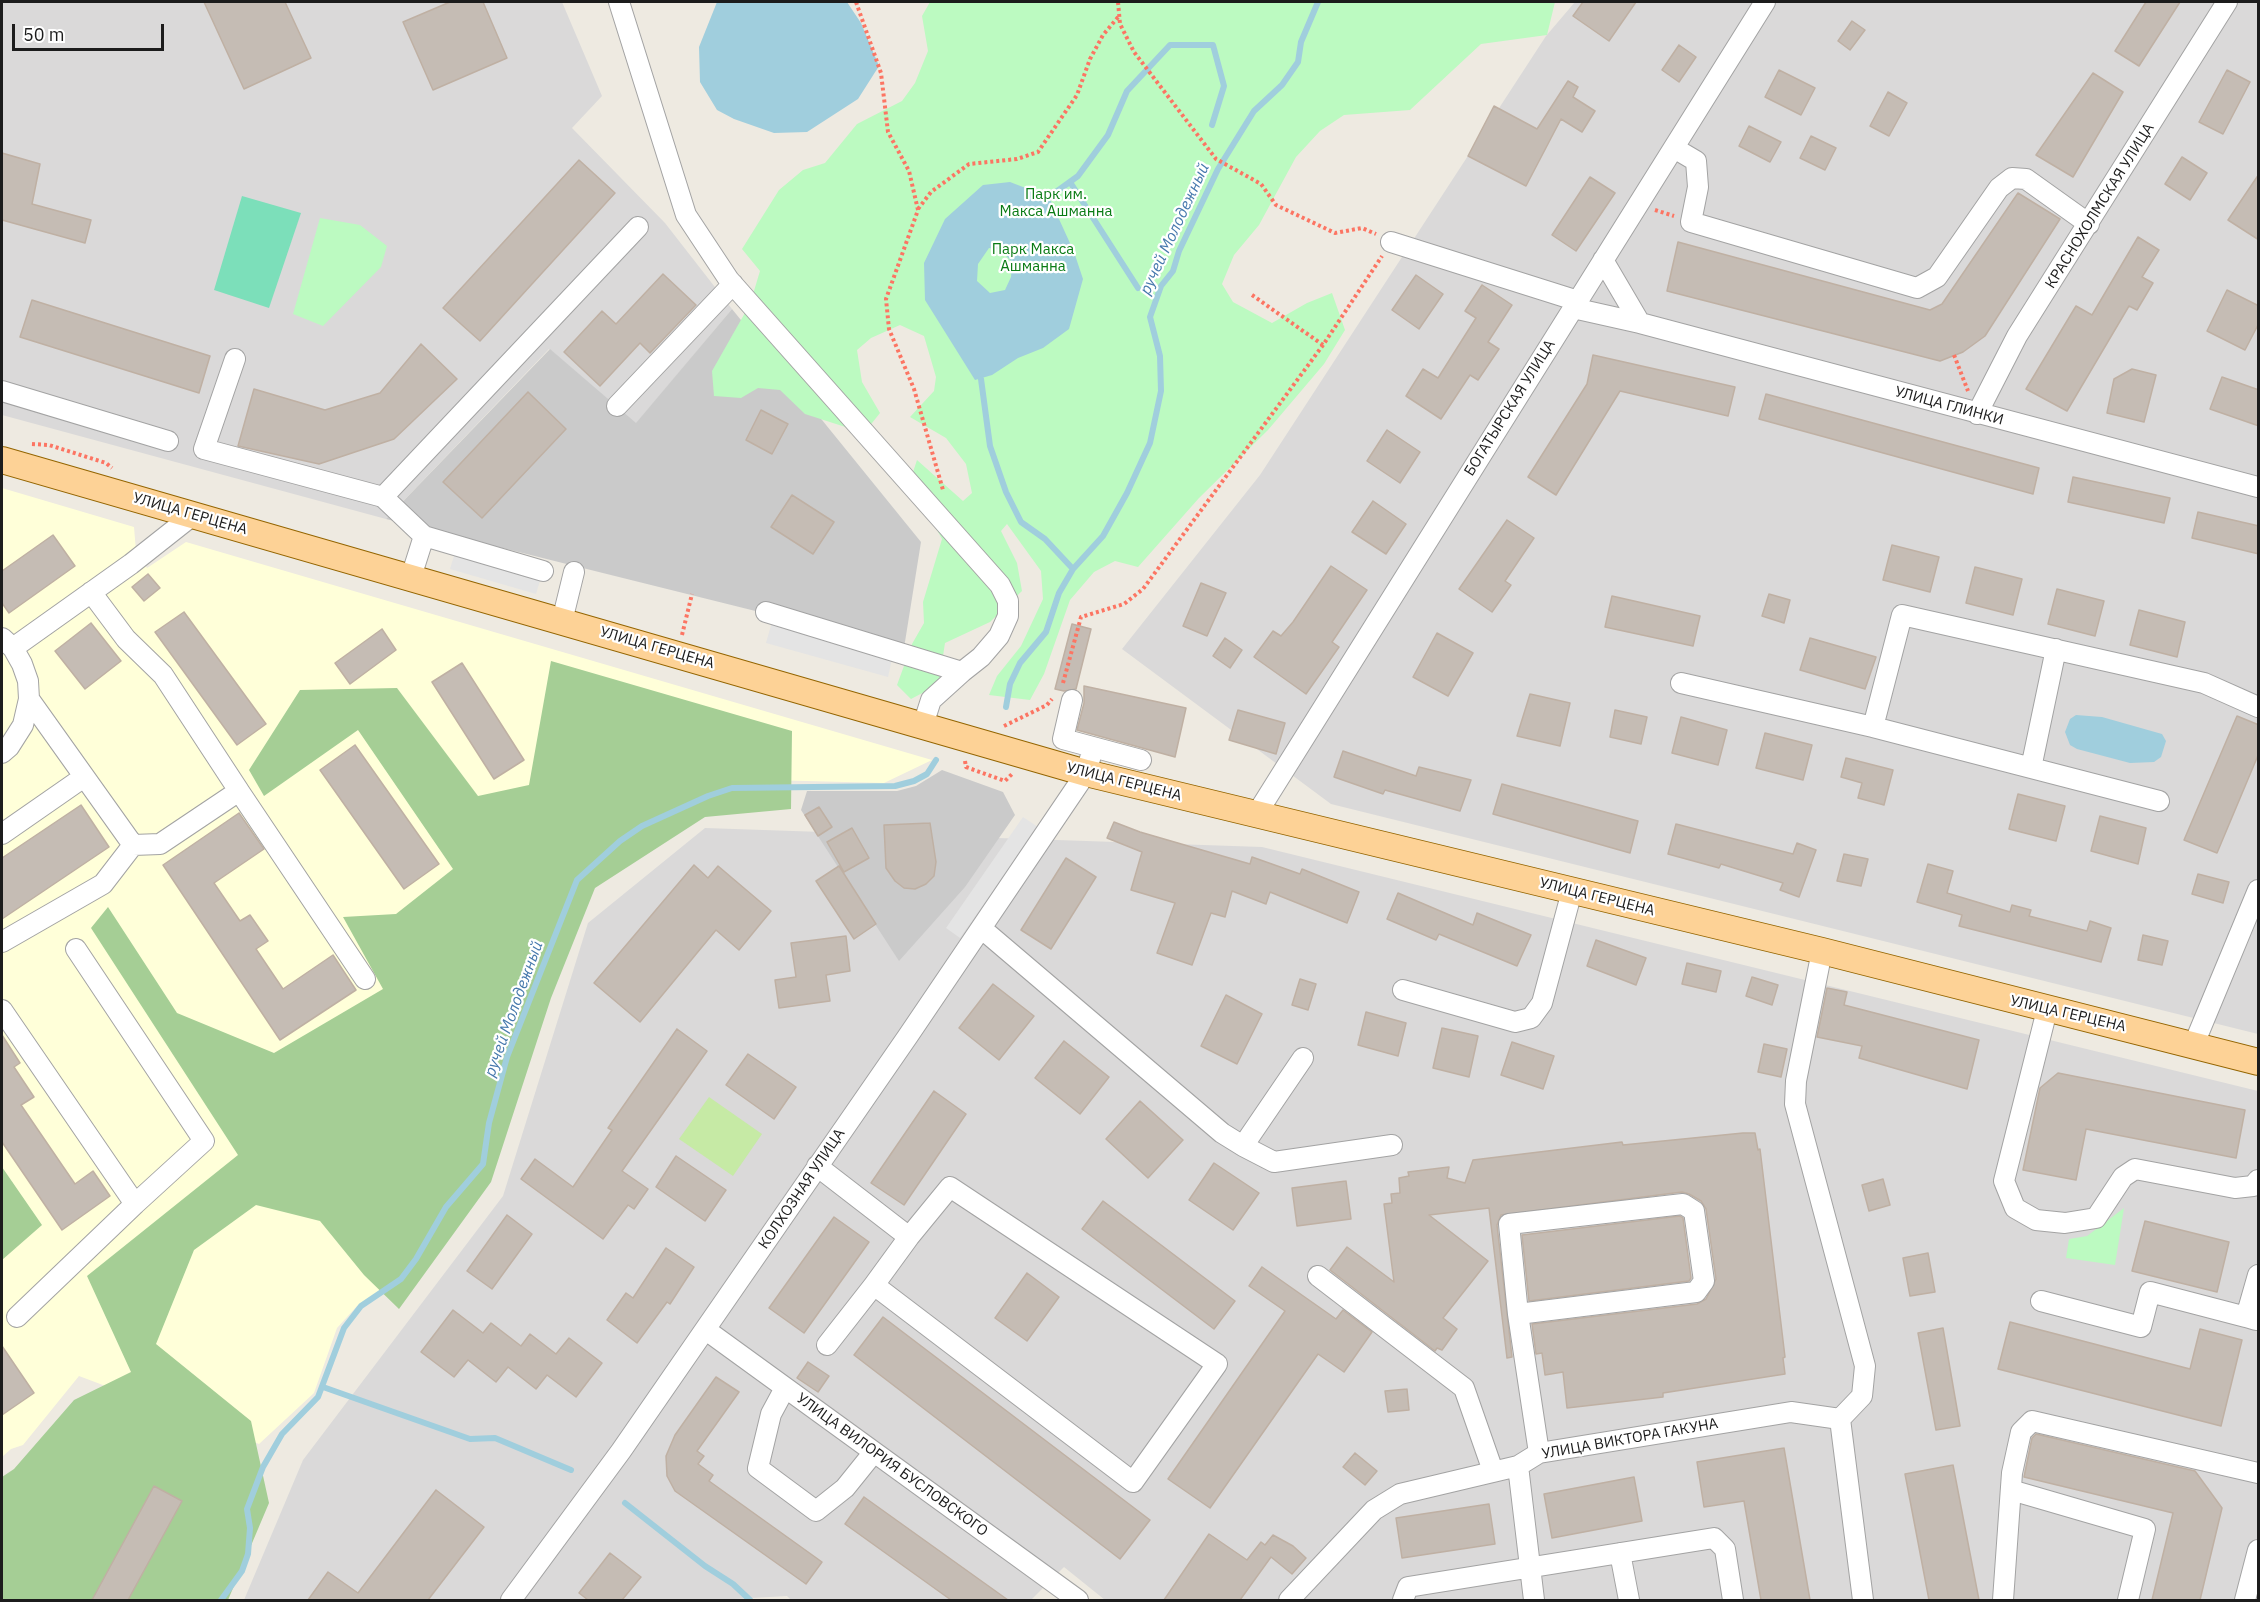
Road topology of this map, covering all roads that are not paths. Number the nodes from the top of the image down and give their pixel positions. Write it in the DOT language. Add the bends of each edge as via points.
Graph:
graph roads {
  1 [pos="619,2"];
  2 [pos="1765,2"];
  3 [pos="2227,2"];
  4 [pos="1674,148"];
  5 [pos="2090,224"];
  6 [pos="638,227"];
  7 [pos="1392,242"];
  8 [pos="1603,260"];
  9 [pos="733,284"];
  10 [pos="1576,304"];
  11 [pos="1640,323"];
  12 [pos="235,359"];
  13 [pos="2,391"];
  14 [pos="617,406"];
  15 [pos="1977,414"];
  16 [pos="168,441"];
  17 [pos="2,460"];
  18 [pos="2259,487"];
  19 [pos="383,497"];
  20 [pos="193,515"];
  21 [pos="424,536"];
  22 [pos="543,571"];
  23 [pos="574,572"];
  24 [pos="411,577"];
  25 [pos="91,592"];
  26 [pos="766,612"];
  27 [pos="562,621"];
  28 [pos="7,643"];
  29 [pos="2056,650"];
  30 [pos="963,672"];
  31 [pos="1681,683"];
  32 [pos="29,699"];
  33 [pos="1072,700"];
  34 [pos="2259,706"];
  35 [pos="923,725"];
  36 [pos="1873,727"];
  37 [pos="1093,748"];
  38 [pos="2,753"];
  39 [pos="1141,760"];
  40 [pos="2031,768"];
  41 [pos="1086,773"];
  42 [pos="84,777"];
  43 [pos="239,790"];
  44 [pos="2159,801"];
  45 [pos="1256,815"];
  46 [pos="2,834"];
  47 [pos="133,845"];
  48 [pos="2259,890"];
  49 [pos="1572,891"];
  50 [pos="981,928"];
  51 [pos="2,942"];
  52 [pos="76,949"];
  53 [pos="1822,951"];
  54 [pos="365,979"];
  55 [pos="1403,990"];
  56 [pos="2,1010"];
  57 [pos="2047,1010"];
  58 [pos="2194,1044"];
  59 [pos="1303,1058"];
  60 [pos="2259,1062"];
  61 [pos="1392,1145"];
  62 [pos="1243,1146"];
  63 [pos="817,1166"];
  64 [pos="2259,1180"];
  65 [pos="135,1204"];
  66 [pos="909,1237"];
  67 [pos="2259,1275"];
  68 [pos="1318,1276"];
  69 [pos="874,1285"];
  70 [pos="2041,1301"];
  71 [pos="1518,1314"];
  72 [pos="17,1317"];
  73 [pos="2252,1319"];
  74 [pos="705,1330"];
  75 [pos="827,1345"];
  76 [pos="785,1388"];
  77 [pos="1840,1419"];
  78 [pos="874,1452"];
  79 [pos="1539,1454"];
  80 [pos="1518,1466"];
  81 [pos="1494,1472"];
  82 [pos="2259,1473"];
  83 [pos="2011,1490"];
  84 [pos="2259,1550"];
  85 [pos="1620,1553"];
  86 [pos="1529,1567"];
  87 [pos="511,1600"];
  88 [pos="1078,1600"];
  89 [pos="1289,1600"];
  90 [pos="1403,1600"];
  91 [pos="1534,1600"];
  92 [pos="1629,1600"];
  93 [pos="1733,1600"];
  94 [pos="1863,1600"];
  95 [pos="2003,1600"];
  96 [pos="2128,1600"];
  97 [pos="2245,1600"];
  1 -- 9 [label="street" via="686,215"];
  2 -- 4 [label="street, БОГАТЫРСКАЯ УЛИЦА"];
  3 -- 5 [label="street, КРАСНОХОЛМСКАЯ УЛИЦА"];
  4 -- 5 [label="street" via="1696,160 1698,187 1692,222 1917,288 1937,277 1999,188 2012,178 2026,179"];
  4 -- 8 [label="street, БОГАТЫРСКАЯ УЛИЦА"];
  5 -- 15 [label="street, КРАСНОХОЛМСКАЯ УЛИЦА" via="2017,336"];
  6 -- 19 [label="street"];
  7 -- 10 [label="street, УЛИЦА ГЛИНКИ"];
  8 -- 10 [label="street, БОГАТЫРСКАЯ УЛИЦА"];
  8 -- 11 [label="street"];
  9 -- 14 [label="street"];
  9 -- 30 [label="street" via="1000,585 1008,601 1008,616 999,636"];
  10 -- 11 [label="street, УЛИЦА ГЛИНКИ"];
  10 -- 45 [label="street, БОГАТЫРСКАЯ УЛИЦА"];
  11 -- 15 [label="street, УЛИЦА ГЛИНКИ"];
  12 -- 19 [label="street" via="204,449"];
  13 -- 16 [label="street"];
  15 -- 18 [label="street, УЛИЦА ГЛИНКИ"];
  17 -- 20 [label="main road, УЛИЦА ГЕРЦЕНА"];
  19 -- 21 [label="street"];
  20 -- 24 [label="main road, УЛИЦА ГЕРЦЕНА"];
  20 -- 25 [label="street"];
  21 -- 22 [label="street"];
  21 -- 24 [label="street"];
  23 -- 27 [label="street"];
  24 -- 27 [label="main road, УЛИЦА ГЕРЦЕНА"];
  25 -- 28 [label="street"];
  25 -- 43 [label="street" via="126,639 163,675"];
  26 -- 30 [label="street"];
  27 -- 35 [label="main road, УЛИЦА ГЕРЦЕНА"];
  28 -- 32 [label="street" via="22,664"];
  29 -- 34 [label="street" via="2204,684"];
  29 -- 36 [label="street" via="1902,615"];
  29 -- 40 [label="street"];
  30 -- 35 [label="street" via="931,700"];
  31 -- 36 [label="street"];
  32 -- 38 [label="street" via="23,725"];
  32 -- 42 [label="street"];
  33 -- 37 [label="street" via="1063,739"];
  35 -- 41 [label="main road, УЛИЦА ГЕРЦЕНА"];
  36 -- 40 [label="street"];
  37 -- 39 [label="street"];
  37 -- 41 [label="street, КОЛХОЗНАЯ УЛИЦА"];
  40 -- 44 [label="street"];
  41 -- 45 [label="main road, УЛИЦА ГЕРЦЕНА"];
  41 -- 50 [label="street, КОЛХОЗНАЯ УЛИЦА"];
  42 -- 46 [label="street"];
  42 -- 47 [label="street"];
  43 -- 47 [label="street" via="160,844"];
  43 -- 54 [label="street"];
  45 -- 49 [label="main road, УЛИЦА ГЕРЦЕНА"];
  47 -- 51 [label="street" via="103,884"];
  48 -- 58 [label="street"];
  49 -- 53 [label="main road, УЛИЦА ГЕРЦЕНА"];
  49 -- 55 [label="street" via="1542,1003 1531,1018 1515,1022"];
  50 -- 62 [label="street" via="1222,1134"];
  50 -- 63 [label="street, КОЛХОЗНАЯ УЛИЦА"];
  52 -- 65 [label="street" via="204,1141"];
  53 -- 57 [label="main road, УЛИЦА ГЕРЦЕНА"];
  53 -- 77 [label="street" via="1796,1081 1795,1104 1865,1366 1862,1396"];
  56 -- 65 [label="street"];
  57 -- 58 [label="main road, УЛИЦА ГЕРЦЕНА"];
  57 -- 64 [label="street" via="2004,1181 2015,1208 2036,1220 2065,1223 2096,1218 2123,1177 2135,1169 2235,1188 2253,1186"];
  58 -- 60 [label="main road, УЛИЦА ГЕРЦЕНА"];
  59 -- 62 [label="street"];
  61 -- 62 [label="street" via="1274,1162"];
  63 -- 66 [label="street"];
  63 -- 74 [label="street, КОЛХОЗНАЯ УЛИЦА"];
  65 -- 72 [label="street"];
  66 -- 69 [label="street"];
  66 -- 69 [label="street" via="950,1186 1217,1364 1133,1482"];
  67 -- 73 [label="street"];
  68 -- 81 [label="street" via="1464,1388"];
  69 -- 75 [label="street"];
  70 -- 73 [label="street" via="2141,1327 2150,1292"];
  71 -- 71 [label="street" via="1696,1292 1704,1281 1694,1211 1683,1204 1509,1224"];
  71 -- 79 [label="street"];
  74 -- 76 [label="street, УЛИЦА ВИЛОРИЯ БУСЛОВСКОГО"];
  74 -- 87 [label="street, КОЛХОЗНАЯ УЛИЦА"];
  76 -- 78 [label="street, УЛИЦА ВИЛОРИЯ БУСЛОВСКОГО"];
  76 -- 78 [label="street" via="771,1414 758,1468 816,1511 845,1488"];
  77 -- 79 [label="street, УЛИЦА ВИКТОРА ГАКУНА" via="1791,1412"];
  77 -- 94 [label="street"];
  78 -- 88 [label="street, УЛИЦА ВИЛОРИЯ БУСЛОВСКОГО"];
  79 -- 80 [label="street, УЛИЦА ВИКТОРА ГАКУНА"];
  80 -- 81 [label="street, УЛИЦА ВИКТОРА ГАКУНА"];
  80 -- 86 [label="street"];
  81 -- 89 [label="street, УЛИЦА ВИКТОРА ГАКУНА" via="1400,1494 1374,1510"];
  82 -- 83 [label="street" via="2032,1421 2021,1432"];
  83 -- 95 [label="street"];
  83 -- 96 [label="street" via="2145,1529"];
  84 -- 97 [label="street"];
  85 -- 86 [label="street"];
  85 -- 92 [label="street"];
  85 -- 93 [label="street" via="1714,1538 1725,1549"];
  86 -- 90 [label="street" via="1408,1587"];
  86 -- 91 [label="street"];
}
